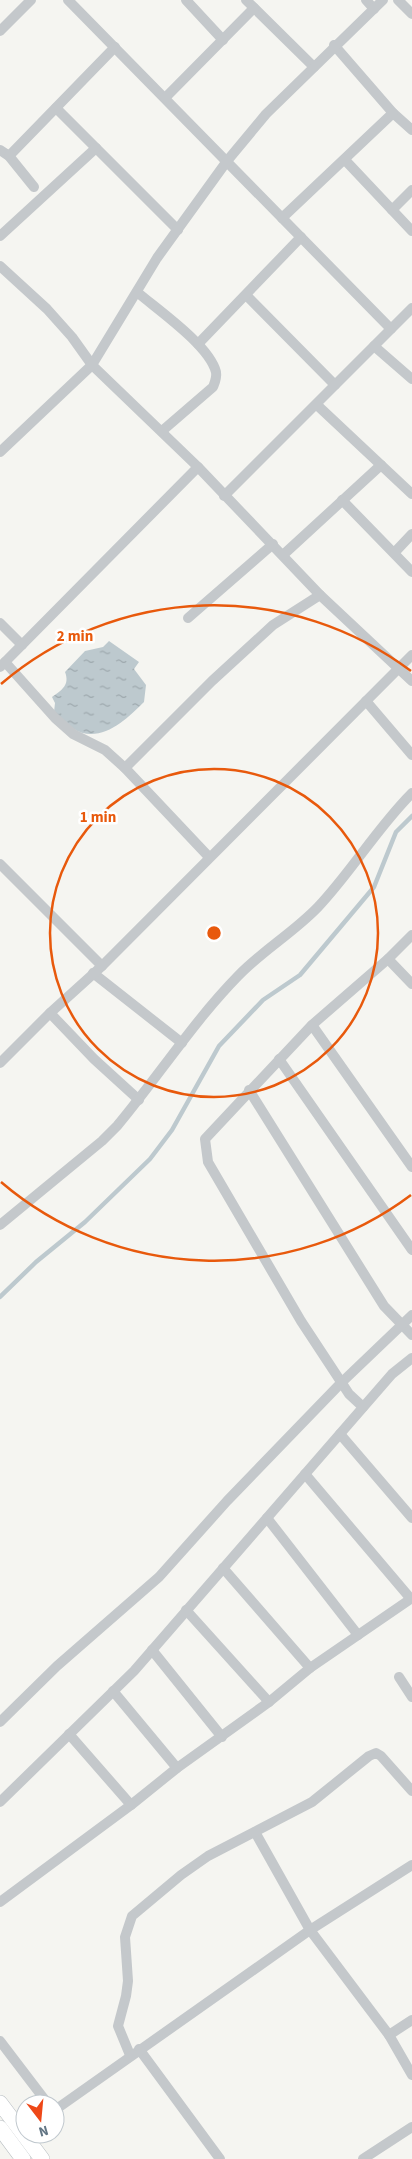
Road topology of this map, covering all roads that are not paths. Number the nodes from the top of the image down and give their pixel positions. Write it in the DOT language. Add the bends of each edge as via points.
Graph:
graph roads {
  1 [pos="31,0"];
  2 [pos="68,0"];
  3 [pos="186,0"];
  4 [pos="246,0"];
  5 [pos="366,0"];
  6 [pos="383,0"];
  7 [pos="398,0"];
  8 [pos="254,8"];
  9 [pos="374,8"];
  10 [pos="412,14"];
  11 [pos="0,31"];
  12 [pos="223,40"];
  13 [pos="334,45"];
  14 [pos="115,47"];
  15 [pos="314,67"];
  16 [pos="165,98"];
  17 [pos="56,108"];
  18 [pos="393,113"];
  19 [pos="412,130"];
  20 [pos="96,148"];
  21 [pos="4,153"];
  22 [pos="344,160"];
  23 [pos="227,161"];
  24 [pos="34,187"];
  25 [pos="412,190"];
  26 [pos="392,210"];
  27 [pos="282,218"];
  28 [pos="178,230"];
  29 [pos="412,231"];
  30 [pos="0,236"];
  31 [pos="301,237"];
  32 [pos="0,266"];
  33 [pos="137,292"];
  34 [pos="247,296"];
  35 [pos="412,308"];
  36 [pos="391,329"];
  37 [pos="198,344"];
  38 [pos="374,346"];
  39 [pos="92,365"];
  40 [pos="412,379"];
  41 [pos="335,385"];
  42 [pos="317,405"];
  43 [pos="162,431"];
  44 [pos="0,452"];
  45 [pos="381,465"];
  46 [pos="198,467"];
  47 [pos="412,494"];
  48 [pos="224,496"];
  49 [pos="342,500"];
  50 [pos="412,534"];
  51 [pos="273,544"];
  52 [pos="395,552"];
  53 [pos="283,555"];
  54 [pos="412,572"];
  55 [pos="320,594"];
  56 [pos="188,618"];
  57 [pos="0,623"];
  58 [pos="22,645"];
  59 [pos="412,655"];
  60 [pos="3,665"];
  61 [pos="398,669"];
  62 [pos="412,681"];
  63 [pos="366,701"];
  64 [pos="412,755"];
  65 [pos="125,768"];
  66 [pos="412,794"];
  67 [pos="209,857"];
  68 [pos="0,864"];
  69 [pos="412,935"];
  70 [pos="388,959"];
  71 [pos="102,966"];
  72 [pos="93,974"];
  73 [pos="412,984"];
  74 [pos="50,1012"];
  75 [pos="312,1025"];
  76 [pos="182,1044"];
  77 [pos="279,1059"];
  78 [pos="0,1063"];
  79 [pos="249,1090"];
  80 [pos="139,1100"];
  81 [pos="412,1167"];
  82 [pos="0,1225"];
  83 [pos="412,1250"];
  84 [pos="412,1315"];
  85 [pos="402,1324"];
  86 [pos="412,1335"];
  87 [pos="412,1358"];
  88 [pos="341,1383"];
  89 [pos="363,1407"];
  90 [pos="340,1434"];
  91 [pos="305,1474"];
  92 [pos="267,1518"];
  93 [pos="412,1518"];
  94 [pos="223,1568"];
  95 [pos="412,1599"];
  96 [pos="186,1610"];
  97 [pos="358,1635"];
  98 [pos="152,1650"];
  99 [pos="310,1668"];
  100 [pos="399,1677"];
  101 [pos="113,1691"];
  102 [pos="412,1697"];
  103 [pos="269,1702"];
  104 [pos="0,1722"];
  105 [pos="69,1734"];
  106 [pos="222,1737"];
  107 [pos="177,1768"];
  108 [pos="412,1791"];
  109 [pos="0,1802"];
  110 [pos="131,1805"];
  111 [pos="255,1832"];
  112 [pos="412,1865"];
  113 [pos="0,1902"];
  114 [pos="310,1930"];
  115 [pos="412,2020"];
  116 [pos="389,2036"];
  117 [pos="0,2041"];
  118 [pos="135,2052"];
  119 [pos="412,2075"];
  120 [pos="40,2094"];
  121 [pos="65,2103"];
  122 [pos="0,2104"];
  123 [pos="15,2122"];
  124 [pos="412,2127"];
  125 [pos="0,2128"];
  126 [pos="31,2144"];
  127 [pos="23,2159"];
  128 [pos="42,2159"];
  129 [pos="220,2159"];
  130 [pos="363,2159"];
  1 -- 11 [label="street"];
  2 -- 14 [label="street"];
  3 -- 12 [label="street"];
  4 -- 8 [label="street"];
  5 -- 9 [label="street"];
  6 -- 9 [label="street"];
  7 -- 10 [label="street"];
  8 -- 12 [label="street"];
  8 -- 15 [label="street"];
  9 -- 13 [label="street"];
  12 -- 16 [label="street"];
  13 -- 15 [label="street"];
  13 -- 18 [label="street"];
  14 -- 16 [label="street"];
  14 -- 17 [label="street"];
  15 -- 23 [label="street" via="266,114"];
  16 -- 23 [label="street"];
  17 -- 20 [label="street"];
  17 -- 21 [label="street"];
  18 -- 19 [label="street"];
  18 -- 22 [label="street"];
  20 -- 28 [label="street"];
  20 -- 30 [label="street"];
  21 -- 24 [label="street"];
  22 -- 26 [label="street"];
  22 -- 27 [label="street"];
  23 -- 27 [label="street"];
  23 -- 28 [label="street"];
  25 -- 26 [label="street"];
  26 -- 29 [label="street"];
  27 -- 31 [label="street"];
  28 -- 33 [label="street"];
  31 -- 34 [label="street"];
  31 -- 36 [label="street"];
  32 -- 39 [label="street" via="47,309"];
  33 -- 37 [label="street"];
  33 -- 39 [label="street"];
  34 -- 37 [label="street"];
  34 -- 41 [label="street"];
  35 -- 36 [label="street"];
  36 -- 38 [label="street"];
  37 -- 43 [label="street" via="216,370 213,387"];
  38 -- 40 [label="street"];
  38 -- 41 [label="street"];
  39 -- 43 [label="street"];
  39 -- 44 [label="street"];
  41 -- 42 [label="street"];
  42 -- 45 [label="street"];
  42 -- 48 [label="street"];
  43 -- 46 [label="street"];
  45 -- 47 [label="street"];
  45 -- 49 [label="street"];
  46 -- 48 [label="street"];
  46 -- 58 [label="street"];
  48 -- 51 [label="street"];
  49 -- 52 [label="street"];
  49 -- 53 [label="street"];
  50 -- 52 [label="street"];
  51 -- 53 [label="street"];
  51 -- 56 [label="street"];
  52 -- 54 [label="street"];
  53 -- 55 [label="street"];
  55 -- 61 [label="street"];
  55 -- 65 [label="street" via="273,625"];
  57 -- 58 [label="street"];
  58 -- 60 [label="street"];
  59 -- 61 [label="street"];
  60 -- 65 [label="street" via="73,734 105,750"];
  61 -- 62 [label="street"];
  61 -- 63 [label="street"];
  63 -- 64 [label="street"];
  63 -- 67 [label="street"];
  65 -- 67 [label="street"];
  66 -- 76 [label="street" via="382,825 319,906 237,977"];
  67 -- 71 [label="street"];
  68 -- 71 [label="street"];
  69 -- 70 [label="street"];
  70 -- 73 [label="street"];
  70 -- 75 [label="street"];
  71 -- 72 [label="street"];
  72 -- 74 [label="street"];
  72 -- 76 [label="street"];
  74 -- 78 [label="street"];
  74 -- 80 [label="street"];
  75 -- 77 [label="street"];
  75 -- 81 [label="street"];
  76 -- 80 [label="street"];
  77 -- 79 [label="street"];
  77 -- 83 [label="street"];
  79 -- 85 [label="street" via="384,1306"];
  79 -- 88 [label="street" via="205,1139 208,1162"];
  80 -- 82 [label="street" via="102,1141"];
  84 -- 85 [label="street"];
  85 -- 86 [label="street"];
  85 -- 88 [label="street"];
  87 -- 89 [label="street" via="392,1374"];
  88 -- 89 [label="street"];
  88 -- 104 [label="street" via="159,1577 57,1666"];
  89 -- 90 [label="street"];
  90 -- 91 [label="street"];
  90 -- 93 [label="street"];
  91 -- 92 [label="street"];
  91 -- 95 [label="street"];
  92 -- 94 [label="street"];
  92 -- 97 [label="street"];
  94 -- 96 [label="street"];
  94 -- 99 [label="street"];
  95 -- 97 [label="street"];
  96 -- 98 [label="street"];
  96 -- 103 [label="street"];
  97 -- 99 [label="street"];
  98 -- 101 [label="street"];
  98 -- 106 [label="street"];
  99 -- 103 [label="street"];
  100 -- 102 [label="street"];
  101 -- 105 [label="street"];
  101 -- 107 [label="street"];
  103 -- 106 [label="street"];
  105 -- 109 [label="street"];
  105 -- 110 [label="street"];
  106 -- 107 [label="street"];
  107 -- 110 [label="street"];
  108 -- 111 [label="street" via="376,1753 312,1802"];
  110 -- 113 [label="street"];
  111 -- 114 [label="street"];
  111 -- 118 [label="street" via="201,1861 132,1916 125,1937 128,1981 118,2026"];
  112 -- 114 [label="street"];
  114 -- 116 [label="street"];
  114 -- 118 [label="street"];
  115 -- 116 [label="street"];
  116 -- 119 [label="street"];
  117 -- 120 [label="street"];
  118 -- 121 [label="street"];
  118 -- 129 [label="street"];
  122 -- 123 [label="main road"];
  124 -- 130 [label="street"];
  125 -- 127 [label="main road"];
  126 -- 128 [label="main road"];
}
